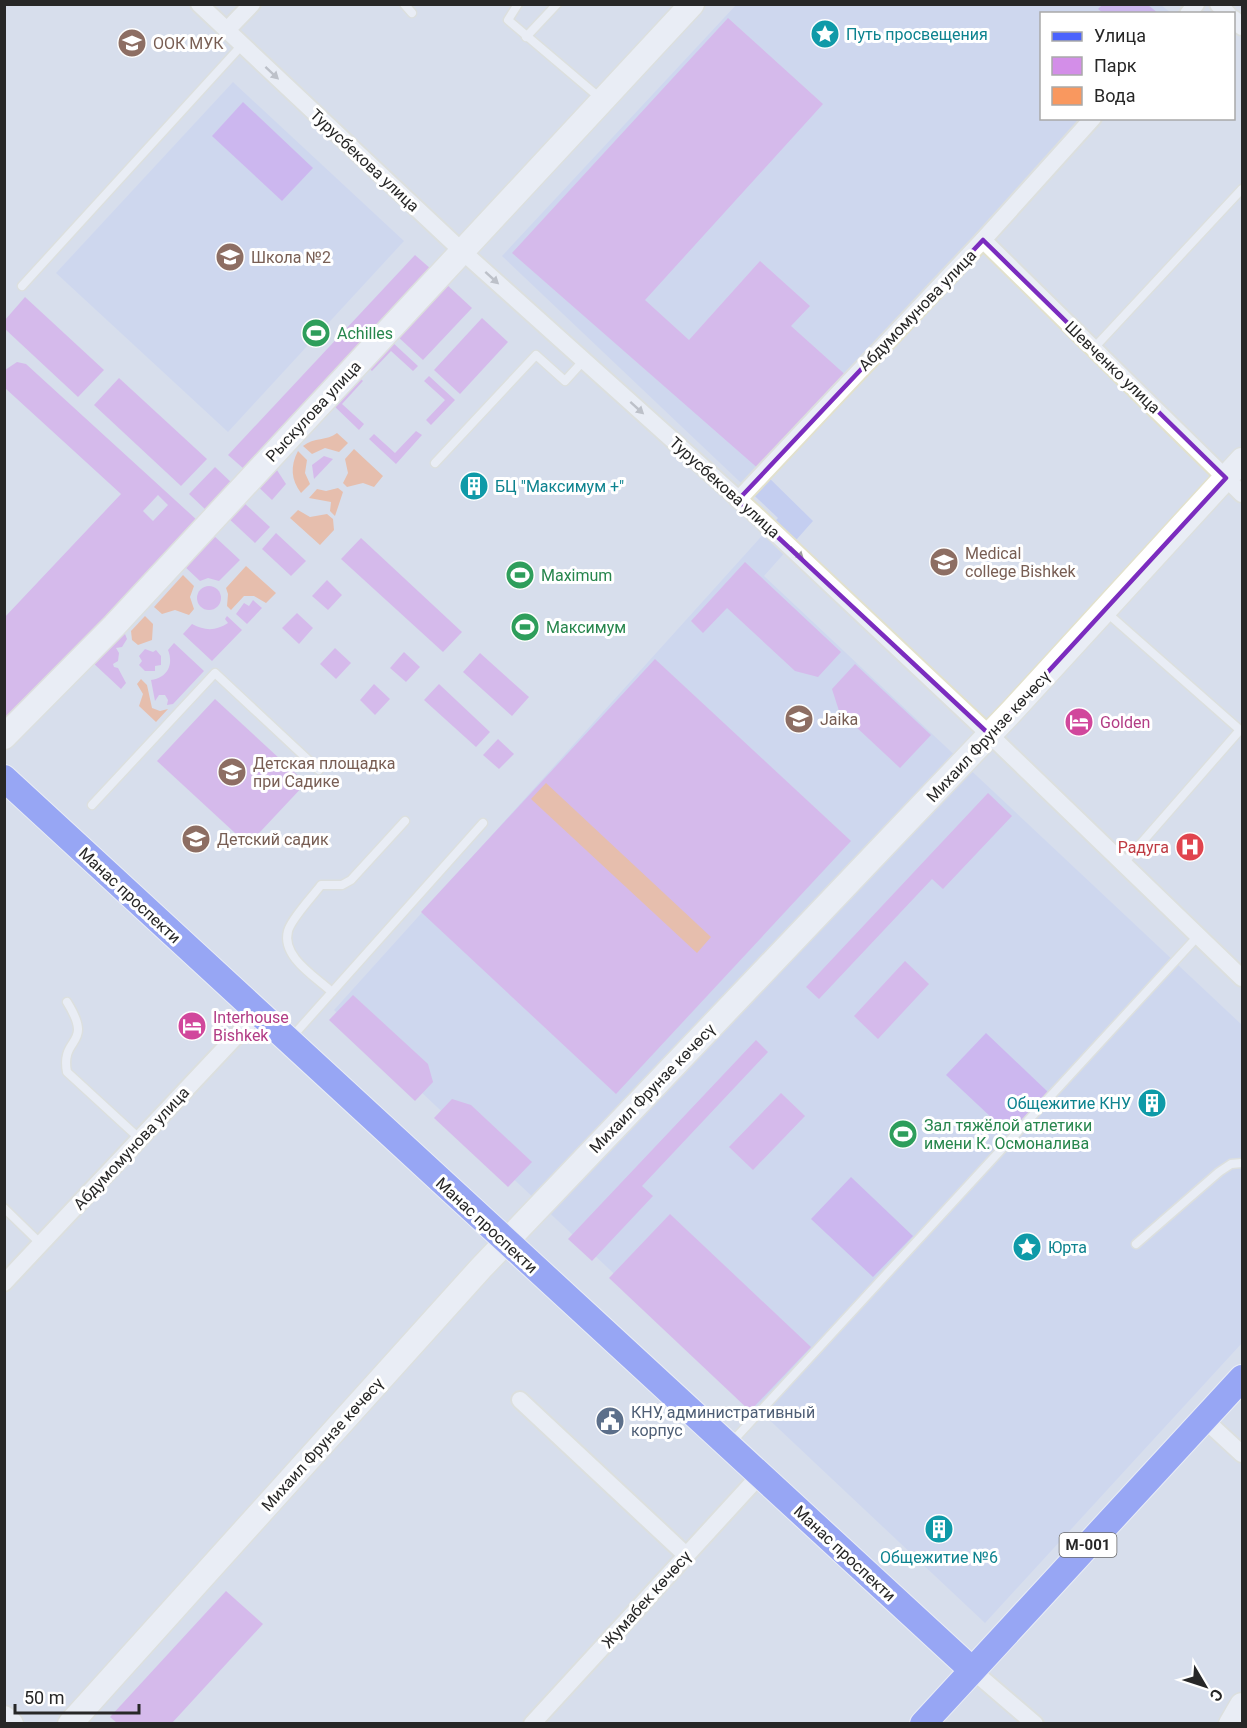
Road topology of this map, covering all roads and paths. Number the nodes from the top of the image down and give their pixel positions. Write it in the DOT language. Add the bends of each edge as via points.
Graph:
graph roads {
  1 [pos="199,4"];
  2 [pos="252,4"];
  3 [pos="404,4"];
  4 [pos="518,4"];
  5 [pos="557,4"];
  6 [pos="692,4"];
  7 [pos="412,14"];
  8 [pos="227,30"];
  9 [pos="525,37"];
  10 [pos="242,45"];
  11 [pos="603,100"];
  12 [pos="1091,120"];
  13 [pos="1242,189"];
  14 [pos="983,240"];
  15 [pos="462,251"];
  16 [pos="22,286"];
  17 [pos="1094,348"];
  18 [pos="584,360"];
  19 [pos="1242,460"];
  20 [pos="435,463"];
  21 [pos="1234,486"];
  22 [pos="738,500"];
  23 [pos="1104,610"];
  24 [pos="990,735"];
  25 [pos="4,737"];
  26 [pos="319,770"];
  27 [pos="4,778"];
  28 [pos="92,805"];
  29 [pos="405,821"];
  30 [pos="483,824"];
  31 [pos="1123,864"];
  32 [pos="1198,936"];
  33 [pos="1242,977"];
  34 [pos="332,992"];
  35 [pos="67,1002"];
  36 [pos="258,1013"];
  37 [pos="288,1041"];
  38 [pos="140,1139"];
  39 [pos="1242,1163"];
  40 [pos="4,1208"];
  41 [pos="506,1242"];
  42 [pos="41,1244"];
  43 [pos="1136,1244"];
  44 [pos="4,1283"];
  45 [pos="1242,1378"];
  46 [pos="520,1400"];
  47 [pos="1204,1419"];
  48 [pos="728,1446"];
  49 [pos="1242,1454"];
  50 [pos="760,1475"];
  51 [pos="686,1555"];
  52 [pos="972,1670"];
  53 [pos="1242,1705"];
  54 [pos="4,1718"];
  55 [pos="11,1724"];
  56 [pos="70,1724"];
  57 [pos="532,1724"];
  58 [pos="923,1724"];
  59 [pos="1035,1724"];
  60 [pos="1231,1724"];
  1 -- 8 [label="street, Турусбекова улица"];
  2 -- 8 [label="street"];
  3 -- 7 [label="lane"];
  4 -- 9 [label="lane" via="508,20"];
  5 -- 9 [label="lane"];
  6 -- 11 [label="main road, Рыскулова улица"];
  8 -- 10 [label="street, Турусбекова улица"];
  9 -- 11 [label="lane"];
  10 -- 15 [label="street, Турусбекова улица, one-way"];
  10 -- 16 [label="lane"];
  11 -- 15 [label="main road, Рыскулова улица"];
  12 -- 14 [label="street, Абдумомунова улица"];
  13 -- 17 [label="lane"];
  14 -- 17 [label="street, Шевченко улица"];
  14 -- 22 [label="street, Абдумомунова улица"];
  15 -- 18 [label="street, Турусбекова улица, one-way"];
  15 -- 25 [label="main road, Рыскулова улица" via="114,626"];
  17 -- 21 [label="street, Шевченко улица"];
  18 -- 20 [label="lane" via="565,381 536,355"];
  18 -- 22 [label="street, Турусбекова улица, one-way"];
  19 -- 21 [label="main road, Михаил Фрунзе көчөсү"];
  21 -- 23 [label="main road, Михаил Фрунзе көчөсү"];
  22 -- 24 [label="street, Турусбекова улица, one-way"];
  23 -- 24 [label="main road, Михаил Фрунзе көчөсү"];
  23 -- 31 [label="lane" via="1240,730"];
  24 -- 31 [label="street, Турусбекова улица"];
  24 -- 41 [label="main road, Михаил Фрунзе көчөсү"];
  26 -- 28 [label="lane" via="215,673"];
  27 -- 36 [label="main road, Манас проспекти"];
  29 -- 34 [label="lane" via="351,880 342,885 321,885 288,930 288,946 294,959"];
  30 -- 34 [label="lane"];
  31 -- 32 [label="street, Турусбекова улица"];
  32 -- 33 [label="street, Турусбекова улица"];
  32 -- 48 [label="lane"];
  34 -- 37 [label="lane"];
  35 -- 38 [label="lane" via="79,1021 80,1032 65,1060 68,1072"];
  36 -- 37 [label="main road, Манас проспекти"];
  36 -- 38 [label="street, Абдумомунова улица"];
  37 -- 41 [label="main road, Манас проспекти"];
  38 -- 42 [label="street, Абдумомунова улица"];
  39 -- 43 [label="lane" via="1231,1164 1219,1172"];
  40 -- 42 [label="lane"];
  41 -- 48 [label="main road, Манас проспекти"];
  41 -- 56 [label="main road, Михаил Фрунзе көчөсү"];
  42 -- 44 [label="street, Абдумомунова улица"];
  45 -- 47 [label="main road, М-001"];
  46 -- 51 [label="street"];
  47 -- 49 [label="street"];
  47 -- 52 [label="main road, М-001"];
  48 -- 50 [label="main road, Манас проспекти"];
  50 -- 51 [label="street, Жумабек көчөсү"];
  50 -- 52 [label="main road, Манас проспекти"];
  51 -- 57 [label="street, Жумабек көчөсү"];
  52 -- 58 [label="main road, М-001"];
  52 -- 59 [label="street"];
  53 -- 60 [label="main road"];
  54 -- 55 [label="main road"];
}
